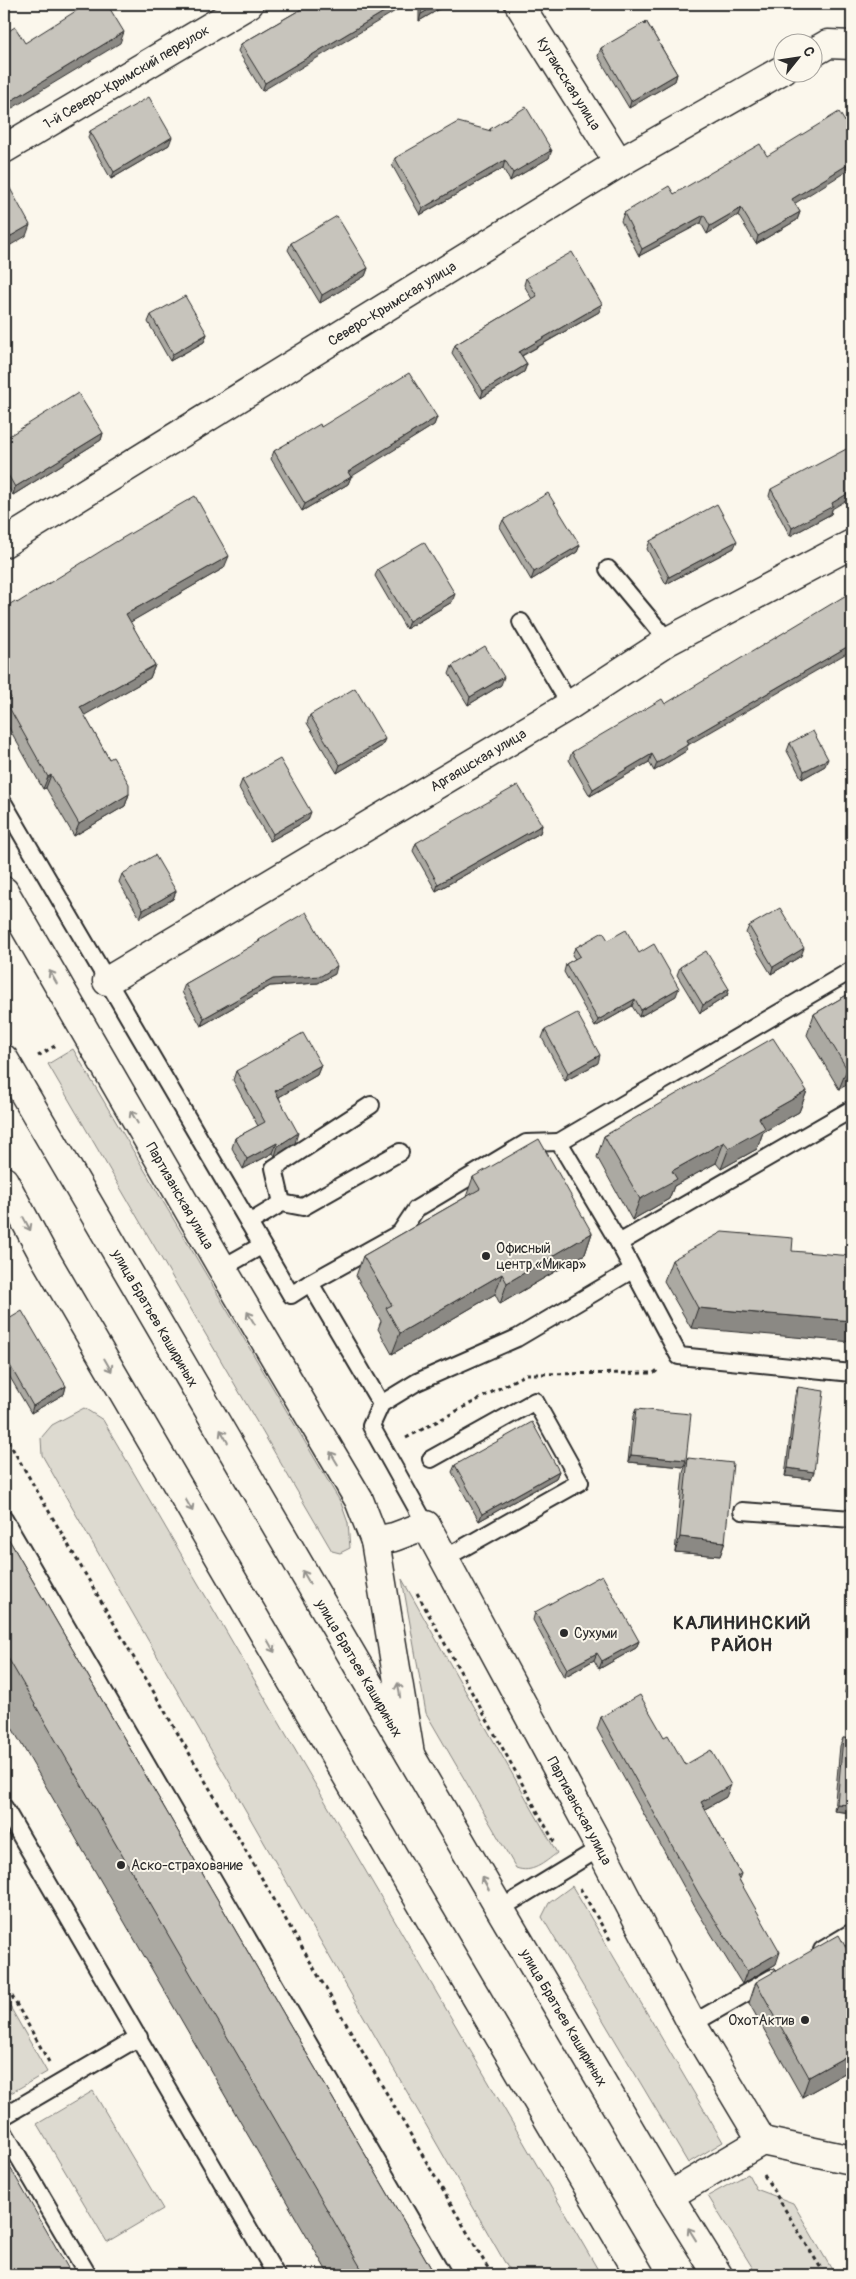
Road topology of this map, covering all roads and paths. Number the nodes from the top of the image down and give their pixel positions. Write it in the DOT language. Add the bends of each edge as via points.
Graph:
graph roads {
  1 [pos="248,4"];
  2 [pos="520,4"];
  3 [pos="852,45"];
  4 [pos="824,46"];
  5 [pos="774,75"];
  6 [pos="4,149"];
  7 [pos="619,163"];
  8 [pos="4,543"];
  9 [pos="852,544"];
  10 [pos="608,569"];
  11 [pos="521,622"];
  12 [pos="668,641"];
  13 [pos="570,705"];
  14 [pos="4,804"];
  15 [pos="4,891"];
  16 [pos="852,970"];
  17 [pos="106,981"];
  18 [pos="4,1059"];
  19 [pos="371,1105"];
  20 [pos="852,1109"];
  21 [pos="559,1142"];
  22 [pos="400,1152"];
  23 [pos="4,1181"];
  24 [pos="282,1203"];
  25 [pos="249,1223"];
  26 [pos="619,1243"];
  27 [pos="261,1246"];
  28 [pos="222,1268"];
  29 [pos="632,1270"];
  30 [pos="310,1283"];
  31 [pos="852,1373"];
  32 [pos="381,1404"];
  33 [pos="4,1434"];
  34 [pos="431,1459"];
  35 [pos="742,1512"];
  36 [pos="4,1519"];
  37 [pos="852,1519"];
  38 [pos="426,1525"];
  39 [pos="375,1541"];
  40 [pos="444,1558"];
  41 [pos="410,1755"];
  42 [pos="4,1806"];
  43 [pos="600,1848"];
  44 [pos="500,1909"];
  45 [pos="852,1932"];
  46 [pos="810,1957"];
  47 [pos="785,1971"];
  48 [pos="4,1982"];
  49 [pos="692,2024"];
  50 [pos="139,2036"];
  51 [pos="60,2082"];
  52 [pos="4,2116"];
  53 [pos="4,2132"];
  54 [pos="762,2141"];
  55 [pos="852,2160"];
  56 [pos="668,2196"];
  57 [pos="88,2275"];
  58 [pos="276,2275"];
  59 [pos="443,2275"];
  60 [pos="492,2275"];
  61 [pos="640,2275"];
  62 [pos="718,2275"];
  1 -- 6 [label="main road, 1-й Северо-Крымский переулок"];
  2 -- 7 [label="main road, Кутаисская улица"];
  3 -- 4 [label="main road"];
  5 -- 7 [label="main road, Северо-Крымская улица"];
  7 -- 8 [label="main road, Северо-Крымская улица"];
  9 -- 12 [label="main road, Аргаяшская улица"];
  10 -- 12 [label="lane"];
  11 -- 13 [label="lane"];
  12 -- 13 [label="main road, Аргаяшская улица"];
  13 -- 17 [label="main road, Аргаяшская улица"];
  14 -- 17 [label="lane"];
  28 -- 15 [label="main road, Партизанская улица, one-way"];
  16 -- 21 [label="lane"];
  17 -- 25 [label="lane"];
  41 -- 18 [label="main road, улица Братьев Кашириных, one-way"];
  19 -- 24 [label="lane" via="274,1168"];
  20 -- 26 [label="lane"];
  21 -- 26 [label="lane"];
  21 -- 30 [label="lane" via="526,1143 416,1209 400,1233"];
  22 -- 24 [label="lane" via="303,1207"];
  23 -- 61 [label="main road, one-way" via="54,1273"];
  24 -- 25 [label="lane"];
  25 -- 27 [label="lane"];
  26 -- 29 [label="lane"];
  27 -- 28 [label="lane"];
  27 -- 30 [label="lane" via="291,1295"];
  39 -- 28 [label="main road, Партизанская улица, one-way" via="359,1500"];
  29 -- 31 [label="lane" via="679,1356"];
  29 -- 32 [label="lane" via="517,1338 417,1382"];
  30 -- 32 [label="lane"];
  32 -- 38 [label="lane" via="371,1426"];
  33 -- 60 [label="path"];
  34 -- 40 [label="lane" via="535,1401 580,1482"];
  35 -- 37 [label="lane"];
  36 -- 59 [label="lane"];
  38 -- 39 [label="main road"];
  38 -- 40 [label="main road, Партизанская улица"];
  41 -- 39 [label="main road, Партизанская улица, one-way"];
  40 -- 43 [label="main road, Партизанская улица"];
  44 -- 41 [label="main road, улица Братьев Кашириных, one-way"];
  42 -- 50 [label="lane"];
  43 -- 44 [label="lane"];
  43 -- 49 [label="main road, Партизанская улица"];
  44 -- 56 [label="main road, улица Братьев Кашириных"];
  45 -- 46 [label="lane"];
  47 -- 49 [label="lane"];
  48 -- 51 [label="path"];
  49 -- 54 [label="main road, Партизанская улица"];
  50 -- 51 [label="lane"];
  50 -- 58 [label="lane"];
  51 -- 52 [label="lane"];
  53 -- 57 [label="lane"];
  54 -- 55 [label="main road"];
  54 -- 56 [label="main road"];
  62 -- 56 [label="main road, улица Братьев Кашириных, one-way"];
}
